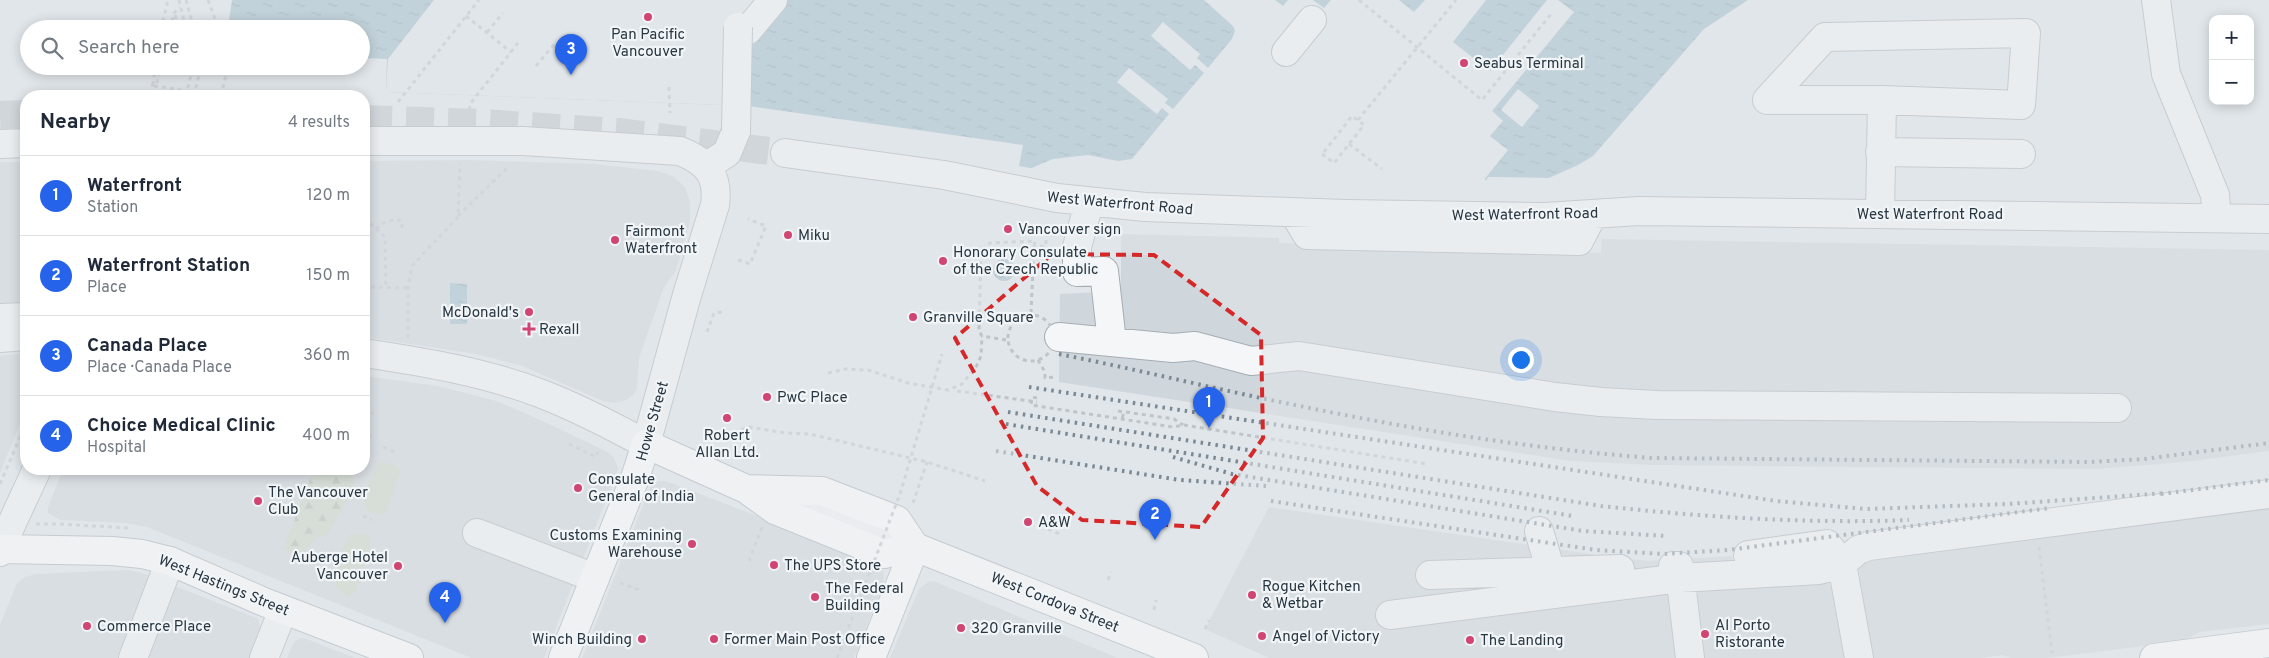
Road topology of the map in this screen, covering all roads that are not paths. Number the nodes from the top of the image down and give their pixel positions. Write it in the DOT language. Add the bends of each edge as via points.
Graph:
graph roads {
  1 [pos="773,0"];
  2 [pos="2156,0"];
  3 [pos="1312,20"];
  4 [pos="1286,52"];
  5 [pos="1882,100"];
  6 [pos="370,141"];
  7 [pos="20,143"];
  8 [pos="0,144"];
  9 [pos="1880,152"];
  10 [pos="785,153"];
  11 [pos="2021,154"];
  12 [pos="709,172"];
  13 [pos="1089,203"];
  14 [pos="1880,214"];
  15 [pos="2217,218"];
  16 [pos="2269,219"];
  17 [pos="20,317"];
  18 [pos="0,318"];
  19 [pos="20,336"];
  20 [pos="1059,337"];
  21 [pos="0,338"];
  22 [pos="1112,342"];
  23 [pos="370,344"];
  24 [pos="2117,408"];
  25 [pos="646,444"];
  26 [pos="34,475"];
  27 [pos="2269,494"];
  28 [pos="811,508"];
  29 [pos="1539,530"];
  30 [pos="477,533"];
  31 [pos="915,547"];
  32 [pos="0,550"];
  33 [pos="1748,556"];
  34 [pos="170,561"];
  35 [pos="1842,564"];
  36 [pos="1551,572"];
  37 [pos="1430,575"];
  38 [pos="1680,578"];
  39 [pos="607,580"];
  40 [pos="283,610"];
  41 [pos="1390,615"];
  42 [pos="2269,643"];
  43 [pos="1166,653"];
  44 [pos="133,658"];
  45 [pos="264,658"];
  46 [pos="409,658"];
  47 [pos="563,658"];
  48 [pos="871,658"];
  49 [pos="1194,658"];
  50 [pos="1690,658"];
  51 [pos="1859,658"];
  52 [pos="2154,658"];
  1 -- 12 [label="street, bridge" via="743,29 736,131 727,153"];
  2 -- 15 [label="street" via="2166,74 2215,195"];
  3 -- 4 [label="street"];
  5 -- 5 [label="street" via="2021,105 2026,33 1825,37 1767,100"];
  5 -- 9 [label="street"];
  6 -- 12 [label="street" via="556,142 680,151 694,157"];
  7 -- 8 [label="street"];
  9 -- 11 [label="street"];
  9 -- 14 [label="street"];
  10 -- 13 [label="street, West Waterfront Road" via="951,176"];
  12 -- 25 [label="street, Howe Street" via="717,190 715,206"];
  13 -- 14 [label="street, West Waterfront Road" via="1294,213 1545,217 1639,212"];
  13 -- 22 [label="street" via="1077,247 1077,272 1104,271"];
  14 -- 15 [label="street, West Waterfront Road"];
  15 -- 16 [label="street, West Waterfront Road"];
  17 -- 18 [label="street"];
  19 -- 21 [label="street"];
  20 -- 22 [label="street"];
  22 -- 24 [label="street" via="1172,348 1195,346 1251,361 1299,356 1601,402"];
  23 -- 25 [label="street" via="542,394"];
  25 -- 31 [label="main road" via="746,489 775,510 884,554"];
  25 -- 39 [label="main road, Howe Street"];
  26 -- 32 [label="street"];
  27 -- 35 [label="street" via="1869,546 1858,550"];
  28 -- 31 [label="street"];
  29 -- 36 [label="street"];
  30 -- 39 [label="street"];
  31 -- 43 [label="main road, West Cordova Street"];
  31 -- 48 [label="main road"];
  32 -- 34 [label="main road, West Hastings Street" via="112,551"];
  33 -- 35 [label="street" via="1826,544"];
  34 -- 40 [label="main road, West Hastings Street"];
  34 -- 44 [label="street"];
  35 -- 38 [label="street" via="1819,570"];
  35 -- 51 [label="street"];
  36 -- 37 [label="street"];
  36 -- 38 [label="street" via="1678,566"];
  38 -- 41 [label="street"];
  38 -- 50 [label="street"];
  39 -- 47 [label="main road, Howe Street"];
  40 -- 45 [label="street"];
  40 -- 46 [label="main road, West Hastings Street"];
  42 -- 52 [label="main road"];
  43 -- 49 [label="main road, West Cordova Street"];
}
